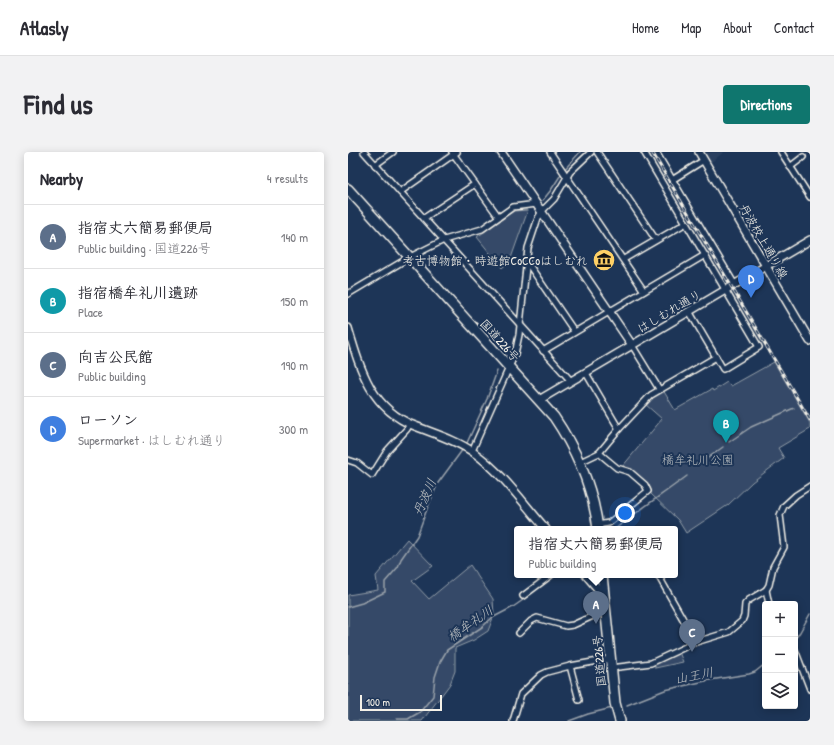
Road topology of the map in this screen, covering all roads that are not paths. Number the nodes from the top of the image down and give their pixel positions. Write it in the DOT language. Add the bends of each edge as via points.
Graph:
graph roads {
  1 [pos="364,152"];
  2 [pos="393,152"];
  3 [pos="502,152"];
  4 [pos="550,152"];
  5 [pos="591,152"];
  6 [pos="597,152"];
  7 [pos="644,152"];
  8 [pos="656,152"];
  9 [pos="699,152"];
  10 [pos="781,152"];
  11 [pos="454,153"];
  12 [pos="803,157"];
  13 [pos="704,160"];
  14 [pos="375,165"];
  15 [pos="790,167"];
  16 [pos="566,175"];
  17 [pos="672,180"];
  18 [pos="474,184"];
  19 [pos="348,189"];
  20 [pos="400,192"];
  21 [pos="810,196"];
  22 [pos="537,204"];
  23 [pos="542,211"];
  24 [pos="498,216"];
  25 [pos="424,218"];
  26 [pos="686,223"];
  27 [pos="444,240"];
  28 [pos="656,240"];
  29 [pos="810,240"];
  30 [pos="705,255"];
  31 [pos="410,257"];
  32 [pos="624,259"];
  33 [pos="527,262"];
  34 [pos="766,266"];
  35 [pos="734,284"];
  36 [pos="644,290"];
  37 [pos="726,290"];
  38 [pos="348,294"];
  39 [pos="610,311"];
  40 [pos="689,312"];
  41 [pos="520,325"];
  42 [pos="348,328"];
  43 [pos="574,331"];
  44 [pos="810,341"];
  45 [pos="632,345"];
  46 [pos="543,351"];
  47 [pos="716,357"];
  48 [pos="509,368"];
  49 [pos="586,372"];
  50 [pos="571,381"];
  51 [pos="659,389"];
  52 [pos="539,400"];
  53 [pos="410,424"];
  54 [pos="619,429"];
  55 [pos="468,448"];
  56 [pos="599,452"];
  57 [pos="348,460"];
  58 [pos="580,462"];
  59 [pos="810,486"];
  60 [pos="543,526"];
  61 [pos="598,526"];
  62 [pos="601,526"];
  63 [pos="547,578"];
  64 [pos="588,578"];
  65 [pos="602,578"];
  66 [pos="660,578"];
  67 [pos="766,590"];
  68 [pos="523,596"];
  69 [pos="604,597"];
  70 [pos="768,601"];
  71 [pos="606,610"];
  72 [pos="519,633"];
  73 [pos="696,642"];
  74 [pos="798,658"];
  75 [pos="611,664"];
  76 [pos="570,666"];
  77 [pos="810,689"];
  78 [pos="579,700"];
  79 [pos="513,721"];
  80 [pos="620,721"];
  1 -- 14 [label="street"];
  2 -- 14 [label="street"];
  3 -- 22 [label="street"];
  4 -- 16 [label="street"];
  5 -- 16 [label="street"];
  6 -- 28 [label="street"];
  7 -- 26 [label="street"];
  8 -- 17 [label="street"];
  9 -- 13 [label="street, 丹波校上通り線"];
  10 -- 15 [label="street"];
  11 -- 18 [label="street"];
  11 -- 20 [label="street"];
  12 -- 15 [label="street"];
  13 -- 17 [label="street"];
  13 -- 34 [label="street, 丹波校上通り線"];
  14 -- 20 [label="street"];
  15 -- 21 [label="street"];
  16 -- 23 [label="street" via="554,199"];
  16 -- 32 [label="street"];
  17 -- 35 [label="street"];
  18 -- 24 [label="street"];
  18 -- 25 [label="street"];
  19 -- 31 [label="highway, 国道226号"];
  20 -- 25 [label="street"];
  22 -- 23 [label="street"];
  22 -- 24 [label="street" via="513,207"];
  23 -- 33 [label="street" via="528,248"];
  23 -- 39 [label="street"];
  24 -- 27 [label="street" via="482,229"];
  25 -- 27 [label="street"];
  26 -- 28 [label="street"];
  26 -- 30 [label="street"];
  27 -- 31 [label="street"];
  27 -- 41 [label="street"];
  28 -- 32 [label="street"];
  29 -- 34 [label="street, はしむれ通り"];
  30 -- 36 [label="street"];
  30 -- 37 [label="street"];
  31 -- 38 [label="street"];
  31 -- 48 [label="highway, 国道226号"];
  32 -- 36 [label="street"];
  33 -- 41 [label="street"];
  33 -- 43 [label="street"];
  34 -- 35 [label="street, はしむれ通り"];
  34 -- 44 [label="street, 丹波校上通り線"];
  35 -- 37 [label="street, はしむれ通り"];
  36 -- 39 [label="street"];
  37 -- 40 [label="street, はしむれ通り"];
  37 -- 47 [label="street" via="759,347 723,369"];
  39 -- 43 [label="street"];
  39 -- 45 [label="street"];
  40 -- 45 [label="street, はしむれ通り"];
  40 -- 47 [label="street"];
  41 -- 46 [label="street"];
  41 -- 48 [label="street" via="515,354"];
  42 -- 53 [label="street" via="360,368 374,394 391,412"];
  43 -- 46 [label="street"];
  45 -- 49 [label="street, はしむれ通り"];
  45 -- 51 [label="street"];
  46 -- 50 [label="street"];
  47 -- 51 [label="street"];
  48 -- 52 [label="highway, 国道226号"];
  48 -- 55 [label="street"];
  49 -- 50 [label="street, はしむれ通り"];
  49 -- 54 [label="street"];
  50 -- 52 [label="street, はしむれ通り"];
  51 -- 54 [label="street" via="650,395"];
  52 -- 58 [label="highway, 国道226号" via="562,430"];
  53 -- 55 [label="street"];
  53 -- 57 [label="street" via="387,451 372,475 357,463"];
  54 -- 56 [label="street"];
  55 -- 60 [label="street" via="498,473"];
  56 -- 58 [label="street"];
  56 -- 62 [label="street" via="617,468 630,472 648,491 609,523"];
  58 -- 61 [label="highway, 国道226号" via="592,497"];
  59 -- 67 [label="street" via="784,506 780,515 784,547 773,566"];
  63 -- 68 [label="street"];
  64 -- 69 [label="street"];
  65 -- 69 [label="highway, 国道226号"];
  66 -- 73 [label="street"];
  67 -- 70 [label="street"];
  67 -- 73 [label="street" via="745,604 742,621 729,632"];
  69 -- 71 [label="highway, 国道226号"];
  71 -- 72 [label="street" via="566,626 537,618"];
  71 -- 75 [label="highway, 国道226号"];
  73 -- 75 [label="street" via="651,663"];
  74 -- 77 [label="street"];
  75 -- 76 [label="street"];
  75 -- 80 [label="highway, 国道226号"];
  76 -- 78 [label="street"];
  76 -- 79 [label="street" via="541,675 521,694"];
}
